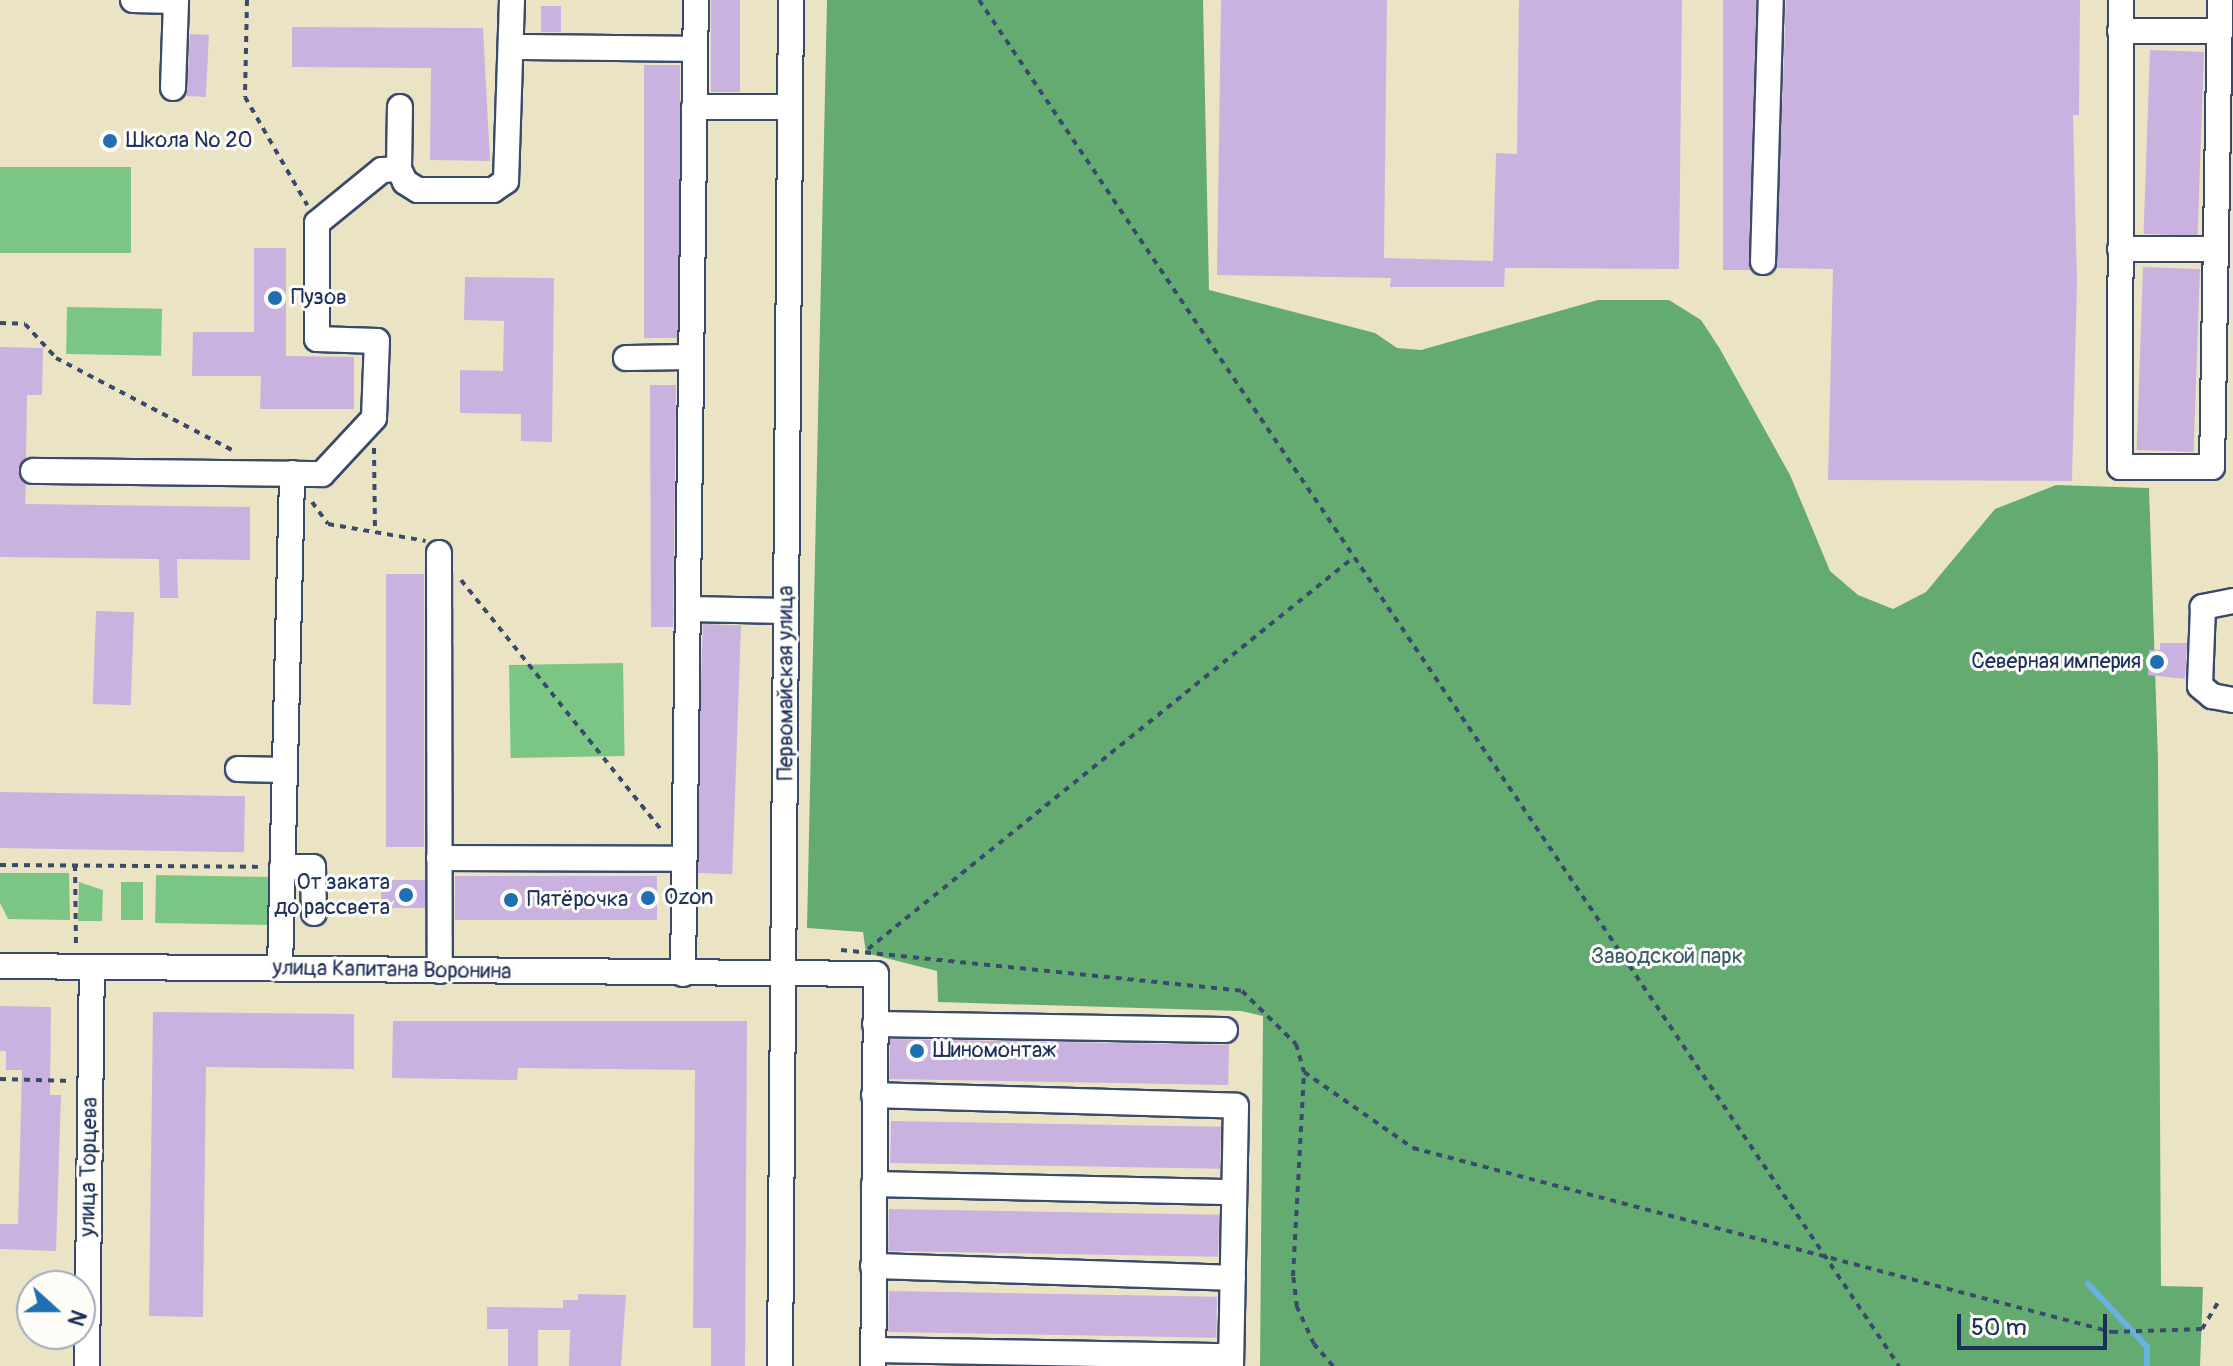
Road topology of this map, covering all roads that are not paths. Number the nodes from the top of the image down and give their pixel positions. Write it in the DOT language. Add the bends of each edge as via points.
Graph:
graph roads {
  1 [pos="133,0"];
  2 [pos="176,0"];
  3 [pos="512,0"];
  4 [pos="696,0"];
  5 [pos="791,0"];
  6 [pos="1771,0"];
  7 [pos="2121,0"];
  8 [pos="2220,0"];
  9 [pos="2120,31"];
  10 [pos="2220,31"];
  11 [pos="512,47"];
  12 [pos="695,49"];
  13 [pos="173,88"];
  14 [pos="400,107"];
  15 [pos="694,107"];
  16 [pos="790,107"];
  17 [pos="2226,117"];
  18 [pos="399,169"];
  19 [pos="2120,249"];
  20 [pos="2216,249"];
  21 [pos="1763,262"];
  22 [pos="691,357"];
  23 [pos="626,358"];
  24 [pos="33,471"];
  25 [pos="283,473"];
  26 [pos="439,553"];
  27 [pos="2233,601"];
  28 [pos="688,609"];
  29 [pos="786,611"];
  30 [pos="2233,700"];
  31 [pos="238,769"];
  32 [pos="284,770"];
  33 [pos="439,858"];
  34 [pos="684,859"];
  35 [pos="282,867"];
  36 [pos="314,913"];
  37 [pos="0,966"];
  38 [pos="92,967"];
  39 [pos="280,969"];
  40 [pos="440,971"];
  41 [pos="683,974"];
  42 [pos="783,975"];
  43 [pos="875,1024"];
  44 [pos="1225,1030"];
  45 [pos="874,1095"];
  46 [pos="874,1184"];
  47 [pos="1234,1192"];
  48 [pos="873,1266"];
  49 [pos="1233,1278"];
  50 [pos="873,1358"];
  51 [pos="1231,1361"];
  52 [pos="87,1366"];
  53 [pos="780,1366"];
  1 -- 2 [label="street"];
  2 -- 13 [label="street"];
  3 -- 11 [label="street"];
  4 -- 12 [label="street"];
  5 -- 16 [label="street, Первомайская улица"];
  6 -- 21 [label="street"];
  7 -- 9 [label="street"];
  8 -- 10 [label="street"];
  9 -- 10 [label="street"];
  9 -- 19 [label="street"];
  10 -- 17 [label="street"];
  11 -- 12 [label="street"];
  11 -- 18 [label="street" via="506,181 493,190 418,190 405,182"];
  12 -- 15 [label="street"];
  14 -- 18 [label="street"];
  15 -- 16 [label="street"];
  15 -- 22 [label="street"];
  16 -- 29 [label="street, Первомайская улица"];
  17 -- 20 [label="street"];
  18 -- 25 [label="street" via="382,170 317,223 317,339 377,341 374,418 322,474"];
  19 -- 20 [label="street"];
  19 -- 20 [label="street" via="2120,467 2212,467"];
  22 -- 23 [label="street"];
  22 -- 28 [label="street"];
  24 -- 25 [label="street"];
  25 -- 32 [label="street"];
  26 -- 33 [label="street"];
  27 -- 30 [label="street" via="2203,607 2200,672 2205,692"];
  28 -- 29 [label="street"];
  28 -- 34 [label="street"];
  29 -- 42 [label="street, Первомайская улица"];
  31 -- 32 [label="street"];
  32 -- 35 [label="street"];
  33 -- 34 [label="street"];
  33 -- 40 [label="street"];
  34 -- 41 [label="street"];
  35 -- 36 [label="street" via="313,867"];
  35 -- 39 [label="street"];
  37 -- 38 [label="street, улица Капитана Воронина"];
  38 -- 39 [label="street, улица Капитана Воронина"];
  38 -- 52 [label="street, улица Торцева"];
  39 -- 40 [label="street, улица Капитана Воронина"];
  40 -- 41 [label="street, улица Капитана Воронина"];
  41 -- 42 [label="street, улица Капитана Воронина"];
  42 -- 43 [label="street, улица Капитана Воронина" via="876,974"];
  42 -- 53 [label="street, Первомайская улица"];
  43 -- 44 [label="street"];
  43 -- 45 [label="street"];
  45 -- 46 [label="street"];
  45 -- 47 [label="street" via="1236,1106"];
  46 -- 47 [label="street"];
  46 -- 48 [label="street"];
  47 -- 49 [label="street"];
  48 -- 49 [label="street"];
  48 -- 50 [label="street"];
  49 -- 51 [label="street"];
  50 -- 51 [label="street"];
}
